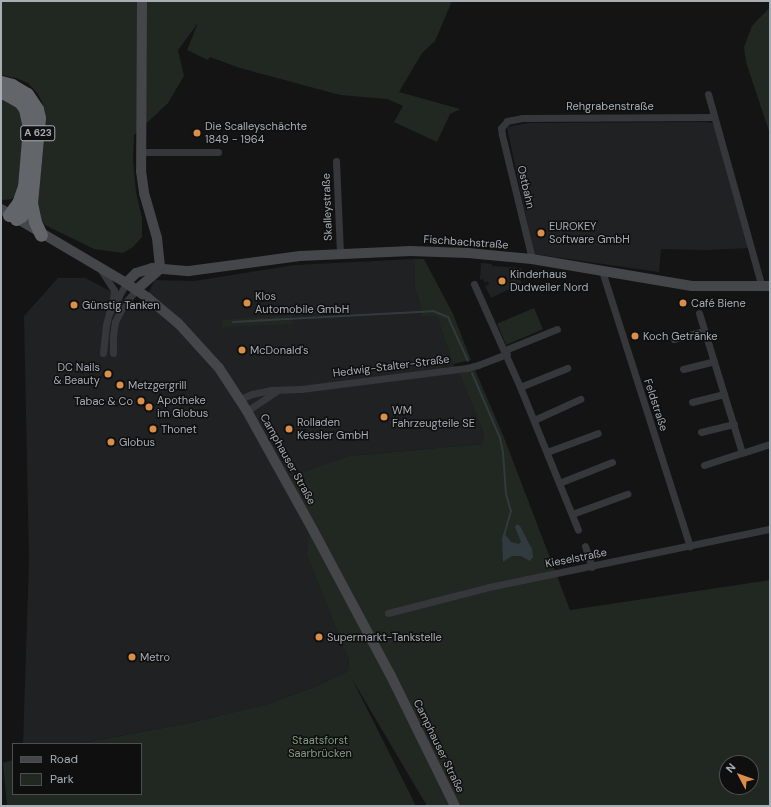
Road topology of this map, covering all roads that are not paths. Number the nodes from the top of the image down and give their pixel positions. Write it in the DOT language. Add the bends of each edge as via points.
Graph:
graph roads {
  1 [pos="142,1"];
  2 [pos="1,82"];
  3 [pos="1,92"];
  4 [pos="708,94"];
  5 [pos="713,117"];
  6 [pos="507,121"];
  7 [pos="140,152"];
  8 [pos="218,152"];
  9 [pos="336,161"];
  10 [pos="31,203"];
  11 [pos="9,214"];
  12 [pos="41,234"];
  13 [pos="340,253"];
  14 [pos="532,259"];
  15 [pos="100,268"];
  16 [pos="160,268"];
  17 [pos="602,271"];
  18 [pos="126,283"];
  19 [pos="474,284"];
  20 [pos="766,286"];
  21 [pos="136,290"];
  22 [pos="113,304"];
  23 [pos="699,313"];
  24 [pos="557,329"];
  25 [pos="704,331"];
  26 [pos="674,340"];
  27 [pos="506,352"];
  28 [pos="103,353"];
  29 [pos="113,353"];
  30 [pos="714,361"];
  31 [pos="568,368"];
  32 [pos="683,369"];
  33 [pos="520,387"];
  34 [pos="277,390"];
  35 [pos="724,394"];
  36 [pos="240,399"];
  37 [pos="580,399"];
  38 [pos="692,402"];
  39 [pos="247,411"];
  40 [pos="534,420"];
  41 [pos="734,424"];
  42 [pos="701,432"];
  43 [pos="598,433"];
  44 [pos="770,444"];
  45 [pos="547,452"];
  46 [pos="742,453"];
  47 [pos="612,462"];
  48 [pos="704,465"];
  49 [pos="559,483"];
  50 [pos="627,494"];
  51 [pos="572,514"];
  52 [pos="770,529"];
  53 [pos="578,530"];
  54 [pos="585,546"];
  55 [pos="690,546"];
  56 [pos="592,566"];
  57 [pos="388,613"];
  58 [pos="455,806"];
  1 -- 7 [label="street"];
  2 -- 10 [label="highway, A 623" via="27,94 37,108 39,118"];
  3 -- 11 [label="highway" via="20,102 29,128 24,186 20,199"];
  4 -- 5 [label="street"];
  5 -- 6 [label="street, Rehgrabenstraße" via="522,118"];
  5 -- 20 [label="street"];
  6 -- 14 [label="street, Ostbahn" via="501,128 502,135"];
  7 -- 8 [label="street"];
  7 -- 16 [label="street" via="143,184 157,238"];
  9 -- 13 [label="street, Skalleystraße"];
  10 -- 11 [label="highway" via="24,213"];
  10 -- 12 [label="highway" via="35,222"];
  11 -- 12 [label="street, Camphauser Straße"];
  12 -- 15 [label="street, Camphauser Straße"];
  13 -- 14 [label="street, Fischbachstraße" via="410,251"];
  13 -- 16 [label="street, Fischbachstraße" via="189,271"];
  14 -- 17 [label="street, Fischbachstraße"];
  15 -- 18 [label="street, Camphauser Straße"];
  15 -- 22 [label="street, Fischbachstraße" via="114,290"];
  16 -- 18 [label="street, Fischbachstraße" via="144,270"];
  16 -- 21 [label="street"];
  17 -- 20 [label="street, Fischbachstraße" via="692,286"];
  17 -- 55 [label="street, Feldstraße"];
  18 -- 21 [label="street, Camphauser Straße"];
  18 -- 22 [label="street, Fischbachstraße"];
  19 -- 27 [label="street"];
  21 -- 29 [label="street" via="124,304 115,322"];
  21 -- 36 [label="street, Camphauser Straße" via="178,323 219,368"];
  22 -- 28 [label="street, Fischbachstraße" via="106,325"];
  23 -- 25 [label="street"];
  24 -- 27 [label="street, Hedwig-Stalter-Straße"];
  25 -- 26 [label="street"];
  25 -- 30 [label="street"];
  27 -- 33 [label="street"];
  27 -- 34 [label="street, Hedwig-Stalter-Straße" via="478,366 467,368"];
  30 -- 32 [label="street"];
  30 -- 35 [label="street"];
  31 -- 33 [label="street"];
  33 -- 40 [label="street"];
  34 -- 36 [label="street, Hedwig-Stalter-Straße" via="252,394"];
  34 -- 39 [label="street, Hedwig-Stalter-Straße"];
  35 -- 38 [label="street"];
  35 -- 41 [label="street"];
  36 -- 39 [label="street, Camphauser Straße"];
  37 -- 40 [label="street"];
  39 -- 58 [label="street, Camphauser Straße" via="390,674"];
  40 -- 45 [label="street"];
  41 -- 42 [label="street"];
  41 -- 46 [label="street"];
  43 -- 45 [label="street"];
  44 -- 46 [label="street"];
  45 -- 49 [label="street"];
  46 -- 48 [label="street"];
  47 -- 49 [label="street"];
  49 -- 51 [label="street"];
  50 -- 51 [label="street"];
  51 -- 53 [label="street"];
  52 -- 55 [label="street, Kieselstraße"];
  54 -- 56 [label="street"];
  55 -- 56 [label="street, Kieselstraße"];
  56 -- 57 [label="street, Kieselstraße" via="489,587"];
}
